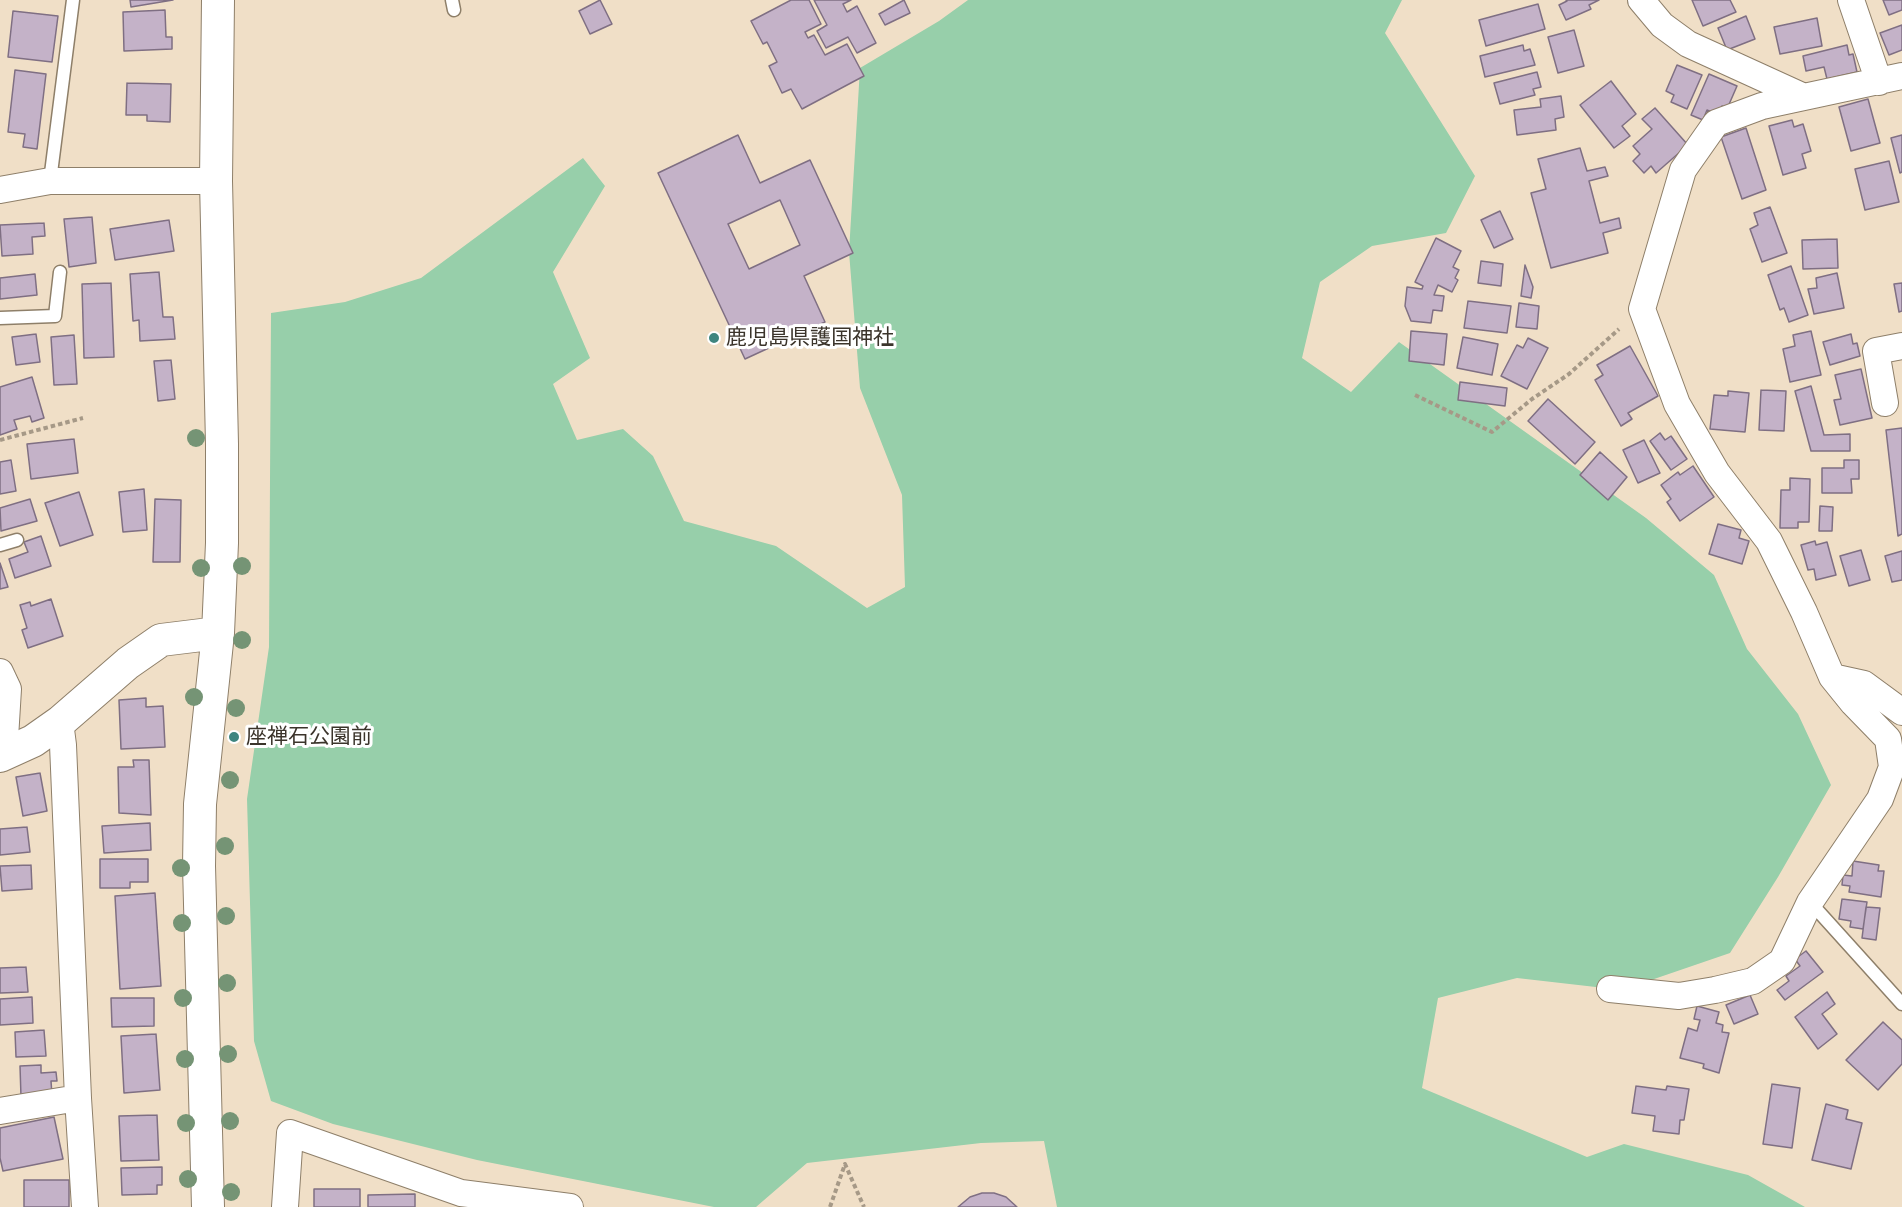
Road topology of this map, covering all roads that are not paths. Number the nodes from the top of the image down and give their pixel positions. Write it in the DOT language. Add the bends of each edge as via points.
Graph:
graph roads {
  1 [pos="74,0"];
  2 [pos="218,0"];
  3 [pos="1641,0"];
  4 [pos="1851,0"];
  5 [pos="1890,79"];
  6 [pos="1802,96"];
  7 [pos="216,180"];
  8 [pos="50,181"];
  9 [pos="0,189"];
  10 [pos="60,272"];
  11 [pos="0,318"];
  12 [pos="1902,346"];
  13 [pos="1885,403"];
  14 [pos="17,540"];
  15 [pos="0,545"];
  16 [pos="218,633"];
  17 [pos="0,672"];
  18 [pos="1832,677"];
  19 [pos="1902,712"];
  20 [pos="60,722"];
  21 [pos="2,755"];
  22 [pos="1810,902"];
  23 [pos="1610,989"];
  24 [pos="1902,1004"];
  25 [pos="78,1098"];
  26 [pos="0,1111"];
  27 [pos="85,1207"];
  28 [pos="208,1207"];
  29 [pos="285,1207"];
  30 [pos="570,1207"];
  1 -- 8 [label="lane"];
  2 -- 7 [label="street"];
  3 -- 6 [label="street" via="1662,25 1688,44"];
  4 -- 5 [label="street"];
  5 -- 6 [label="street"];
  6 -- 18 [label="street" via="1716,123 1683,170 1642,309 1677,404 1717,472 1769,541"];
  7 -- 8 [label="street"];
  7 -- 16 [label="street" via="222,444"];
  8 -- 9 [label="street"];
  10 -- 11 [label="lane" via="55,316"];
  12 -- 13 [label="street" via="1876,351"];
  14 -- 15 [label="lane"];
  16 -- 20 [label="street" via="161,640"];
  16 -- 28 [label="street" via="200,804"];
  17 -- 21 [label="street" via="8,688"];
  18 -- 19 [label="street" via="1864,684"];
  18 -- 22 [label="street" via="1888,739 1892,767 1880,799"];
  20 -- 21 [label="street" via="33,741"];
  20 -- 25 [label="street"];
  22 -- 23 [label="street" via="1782,961 1753,981 1679,996"];
  22 -- 24 [label="lane"];
  25 -- 26 [label="street"];
  25 -- 27 [label="street"];
  29 -- 30 [label="street" via="291,1133 461,1192"];
}
